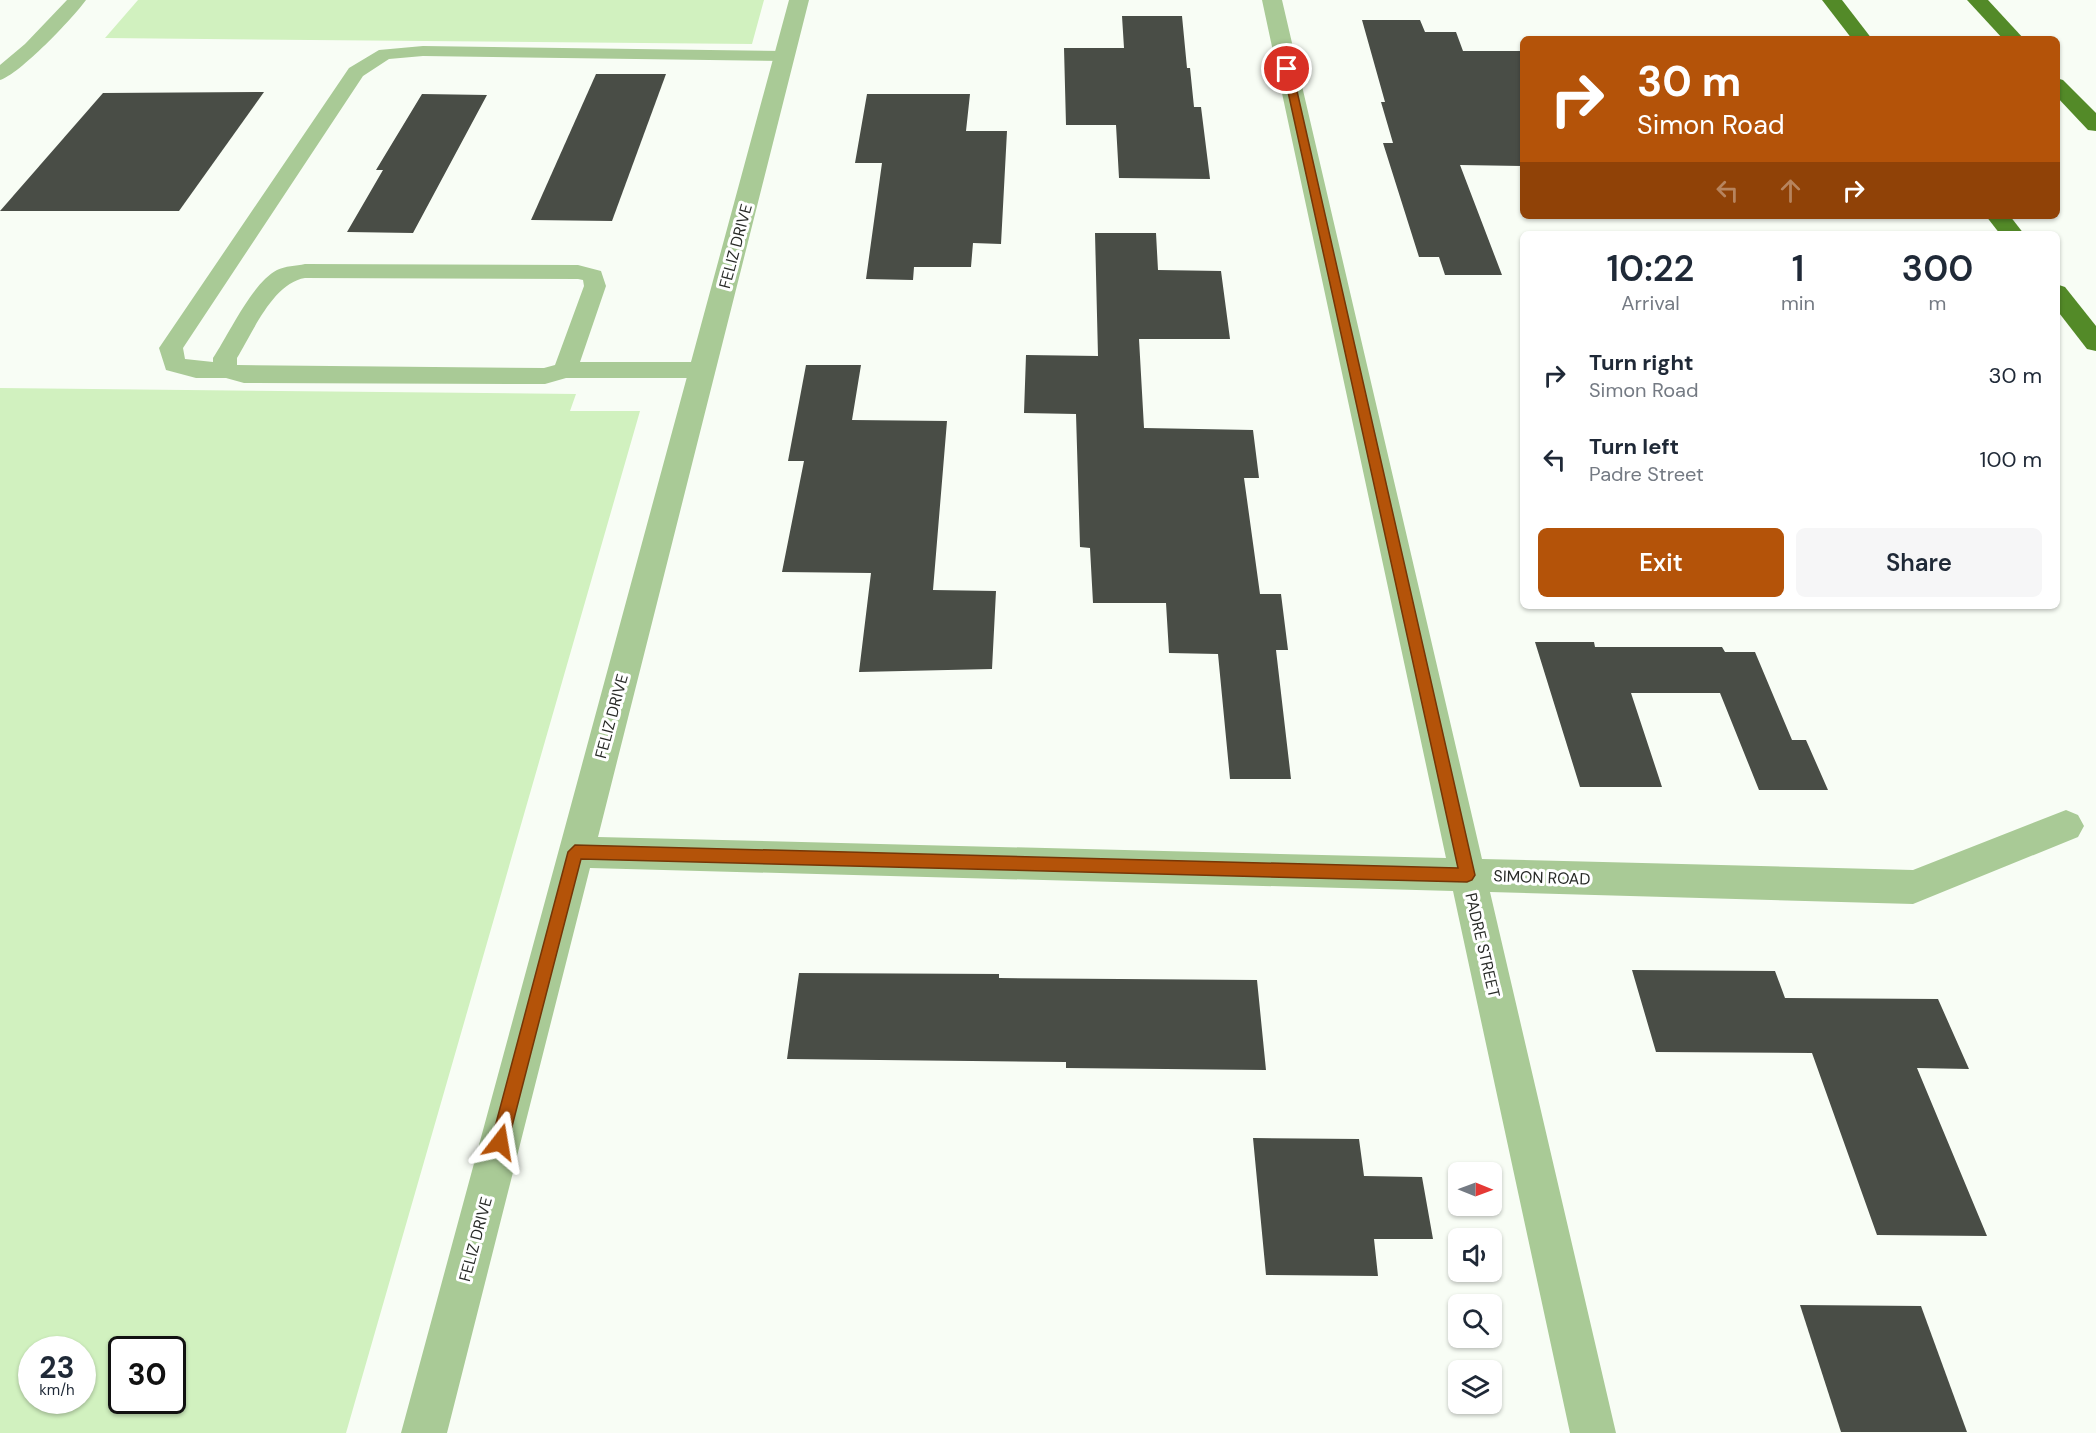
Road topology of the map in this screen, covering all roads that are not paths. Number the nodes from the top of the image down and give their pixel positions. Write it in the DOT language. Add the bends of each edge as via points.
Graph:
graph roads {
  1 [pos="77,0"];
  2 [pos="799,0"];
  3 [pos="1272,0"];
  4 [pos="1832,0"];
  5 [pos="1977,0"];
  6 [pos="1860,36"];
  7 [pos="2011,36"];
  8 [pos="784,56"];
  9 [pos="0,74"];
  10 [pos="2060,88"];
  11 [pos="2096,125"];
  12 [pos="2000,219"];
  13 [pos="2010,231"];
  14 [pos="2060,296"];
  15 [pos="2096,343"];
  16 [pos="226,370"];
  17 [pos="565,370"];
  18 [pos="702,370"];
  19 [pos="2066,826"];
  20 [pos="575,852"];
  21 [pos="1467,875"];
  22 [pos="424,1433"];
  23 [pos="1593,1433"];
  1 -- 9 [label="lane"];
  2 -- 8 [label="street, FELIZ DRIVE"];
  3 -- 21 [label="street, PADRE STREET"];
  4 -- 6 [label="highway"];
  5 -- 7 [label="highway"];
  8 -- 16 [label="lane" via="423,51 385,54 356,72 171,348 174,364 196,370"];
  8 -- 18 [label="street, FELIZ DRIVE"];
  10 -- 11 [label="highway"];
  12 -- 13 [label="highway"];
  14 -- 15 [label="highway"];
  16 -- 17 [label="lane" via="244,375 545,376"];
  16 -- 17 [label="lane" via="225,358 271,285 286,274 305,271 578,272 593,276 595,286"];
  17 -- 18 [label="lane"];
  18 -- 20 [label="street, FELIZ DRIVE"];
  19 -- 21 [label="street, SIMON ROAD" via="1913,887"];
  20 -- 21 [label="street, SIMON ROAD"];
  20 -- 22 [label="street, FELIZ DRIVE"];
  21 -- 23 [label="street, PADRE STREET"];
}
